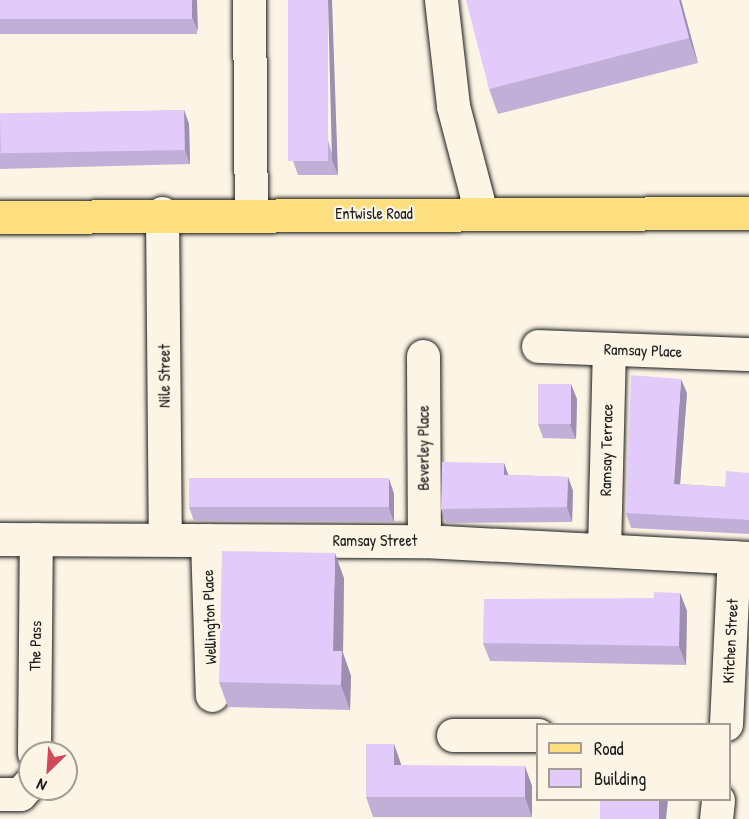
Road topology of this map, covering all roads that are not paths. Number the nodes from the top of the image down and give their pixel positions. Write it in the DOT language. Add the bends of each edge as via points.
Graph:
graph roads {
  1 [pos="249,0"];
  2 [pos="441,0"];
  3 [pos="162,213"];
  4 [pos="251,213"];
  5 [pos="481,213"];
  6 [pos="749,213"];
  7 [pos="0,217"];
  8 [pos="538,346"];
  9 [pos="609,349"];
  10 [pos="749,354"];
  11 [pos="423,356"];
  12 [pos="0,539"];
  13 [pos="36,539"];
  14 [pos="165,539"];
  15 [pos="207,540"];
  16 [pos="423,540"];
  17 [pos="604,550"];
  18 [pos="741,557"];
  19 [pos="212,695"];
  20 [pos="726,723"];
  21 [pos="453,735"];
  22 [pos="536,735"];
  23 [pos="731,736"];
  24 [pos="749,737"];
  25 [pos="34,741"];
  26 [pos="0,794"];
  27 [pos="18,794"];
  28 [pos="718,801"];
  29 [pos="716,819"];
  1 -- 4 [label="street"];
  2 -- 5 [label="street" via="453,106"];
  3 -- 4 [label="main road, Entwisle Road"];
  3 -- 7 [label="main road, Entwisle Road"];
  3 -- 14 [label="street, Nile Street"];
  4 -- 5 [label="main road, Entwisle Road"];
  5 -- 6 [label="main road, Entwisle Road"];
  8 -- 9 [label="street, Ramsay Place"];
  9 -- 10 [label="street, Ramsay Place"];
  9 -- 17 [label="street, Ramsay Terrace"];
  11 -- 16 [label="street, Beverley Place"];
  12 -- 13 [label="street, Ramsay Street"];
  13 -- 14 [label="street, Ramsay Street"];
  13 -- 25 [label="street, The Pass"];
  14 -- 15 [label="street, Ramsay Street"];
  15 -- 16 [label="street, Ramsay Street"];
  15 -- 19 [label="street, Wellington Place"];
  16 -- 17 [label="street, Ramsay Street"];
  17 -- 18 [label="street, Ramsay Street"];
  18 -- 20 [label="street, Kitchen Street"];
  21 -- 22 [label="street"];
  23 -- 24 [label="street"];
  26 -- 27 [label="street"];
  28 -- 29 [label="street"];
}
